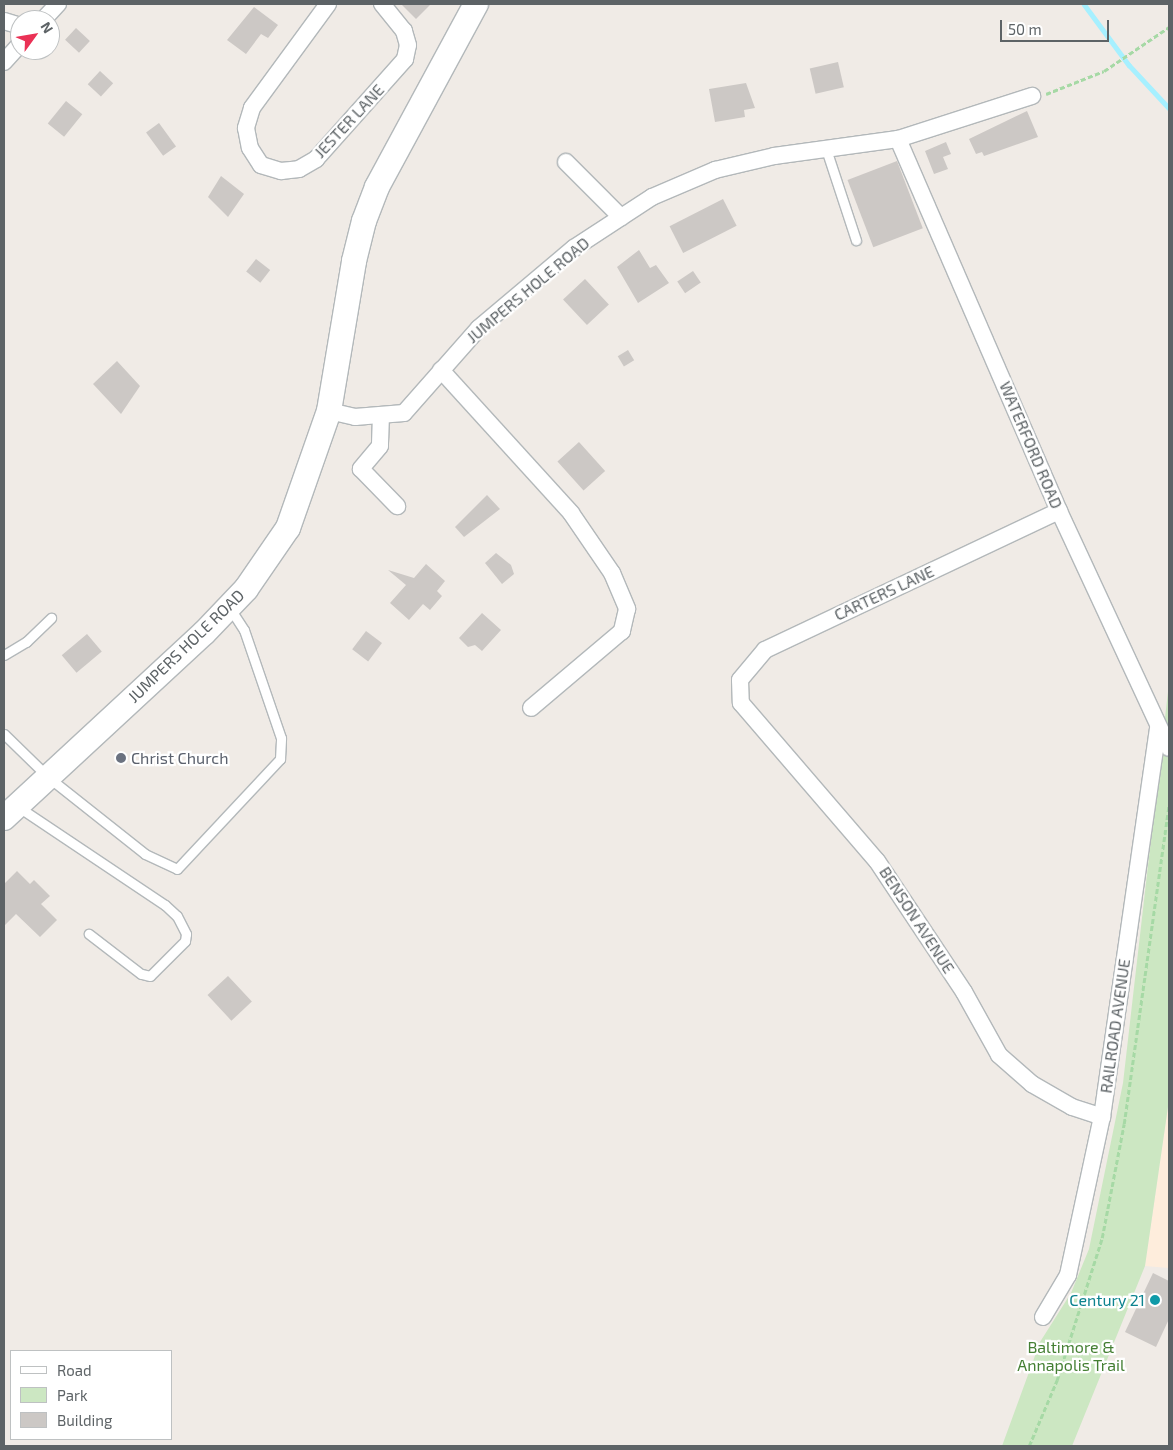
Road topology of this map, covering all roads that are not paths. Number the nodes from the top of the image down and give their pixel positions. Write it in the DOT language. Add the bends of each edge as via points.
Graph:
graph roads {
  1 [pos="328,4"];
  2 [pos="382,4"];
  3 [pos="476,4"];
  4 [pos="1032,96"];
  5 [pos="898,139"];
  6 [pos="826,149"];
  7 [pos="566,162"];
  8 [pos="621,217"];
  9 [pos="856,240"];
  10 [pos="441,370"];
  11 [pos="329,411"];
  12 [pos="382,415"];
  13 [pos="397,506"];
  14 [pos="1059,511"];
  15 [pos="229,607"];
  16 [pos="51,618"];
  17 [pos="4,655"];
  18 [pos="741,703"];
  19 [pos="530,708"];
  20 [pos="1158,727"];
  21 [pos="4,734"];
  22 [pos="1169,748"];
  23 [pos="48,778"];
  24 [pos="10,812"];
  25 [pos="89,934"];
  26 [pos="1102,1116"];
  27 [pos="1042,1317"];
  1 -- 2 [label="street, JESTER LANE" via="252,108 246,128 250,148 261,165 281,170 299,169 316,159 405,59 408,45 404,31"];
  3 -- 11 [label="main road, JUMPERS HOLE ROAD" via="377,187 364,221 354,261"];
  4 -- 5 [label="street, JUMPERS HOLE ROAD"];
  5 -- 6 [label="street, JUMPERS HOLE ROAD"];
  5 -- 14 [label="street, WATERFORD ROAD"];
  6 -- 8 [label="street, JUMPERS HOLE ROAD" via="715,170 652,197"];
  6 -- 9 [label="lane"];
  7 -- 8 [label="street"];
  8 -- 10 [label="street, JUMPERS HOLE ROAD" via="574,248 486,321"];
  10 -- 12 [label="street, JUMPERS HOLE ROAD" via="404,413"];
  10 -- 19 [label="street" via="571,513 612,573 627,610 622,631"];
  11 -- 12 [label="street, JUMPERS HOLE ROAD" via="355,418"];
  11 -- 15 [label="main road, JUMPERS HOLE ROAD" via="288,528"];
  12 -- 13 [label="street" via="380,446 361,469"];
  14 -- 18 [label="street, CARTERS LANE" via="765,650 740,680"];
  14 -- 20 [label="street, WATERFORD ROAD"];
  15 -- 23 [label="main road, JUMPERS HOLE ROAD"];
  15 -- 23 [label="lane" via="244,630 281,738 280,759 177,869 145,854"];
  16 -- 17 [label="lane" via="26,642"];
  18 -- 26 [label="street, BENSON AVENUE" via="878,861 964,992 999,1055 1032,1084 1072,1107"];
  20 -- 22 [label="street, WATERFORD ROAD"];
  20 -- 26 [label="street, RAILROAD AVENUE"];
  21 -- 23 [label="lane"];
  23 -- 24 [label="main road, JUMPERS HOLE ROAD"];
  24 -- 25 [label="lane" via="165,905 177,916 186,934 185,941 150,976 141,974"];
  26 -- 27 [label="street, RAILROAD AVENUE" via="1068,1276"];
}
